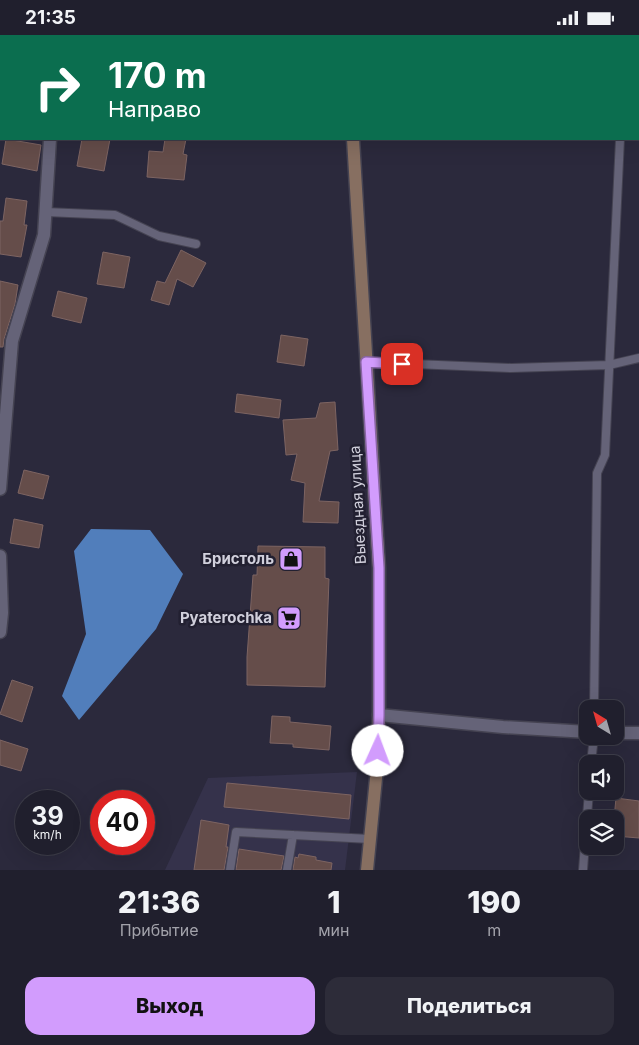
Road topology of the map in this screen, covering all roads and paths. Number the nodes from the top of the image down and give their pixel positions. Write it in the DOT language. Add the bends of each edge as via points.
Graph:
graph roads {
  1 [pos="50,140"];
  2 [pos="353,140"];
  3 [pos="620,140"];
  4 [pos="46,211"];
  5 [pos="196,244"];
  6 [pos="639,358"];
  7 [pos="366,362"];
  8 [pos="609,365"];
  9 [pos="0,489"];
  10 [pos="0,556"];
  11 [pos="0,632"];
  12 [pos="594,700"];
  13 [pos="379,715"];
  14 [pos="579,731"];
  15 [pos="624,733"];
  16 [pos="639,733"];
  17 [pos="588,800"];
  18 [pos="293,835"];
  19 [pos="370,839"];
  20 [pos="230,870"];
  21 [pos="287,870"];
  22 [pos="367,870"];
  23 [pos="583,870"];
  1 -- 4 [label="street"];
  2 -- 7 [label="street, Выездная улица"];
  3 -- 8 [label="lane"];
  4 -- 5 [label="lane" via="115,215 159,236"];
  4 -- 9 [label="street" via="44,235 12,341"];
  6 -- 8 [label="lane"];
  7 -- 8 [label="lane" via="511,368"];
  7 -- 13 [label="street, Выездная улица" via="379,568"];
  8 -- 12 [label="lane" via="605,455 597,473"];
  10 -- 11 [label="street"];
  13 -- 14 [label="street"];
  13 -- 19 [label="street, Выездная улица"];
  15 -- 16 [label="street"];
  17 -- 23 [label="lane"];
  18 -- 19 [label="lane"];
  18 -- 20 [label="lane" via="236,832"];
  18 -- 21 [label="lane"];
  19 -- 22 [label="street, Выездная улица"];
}
